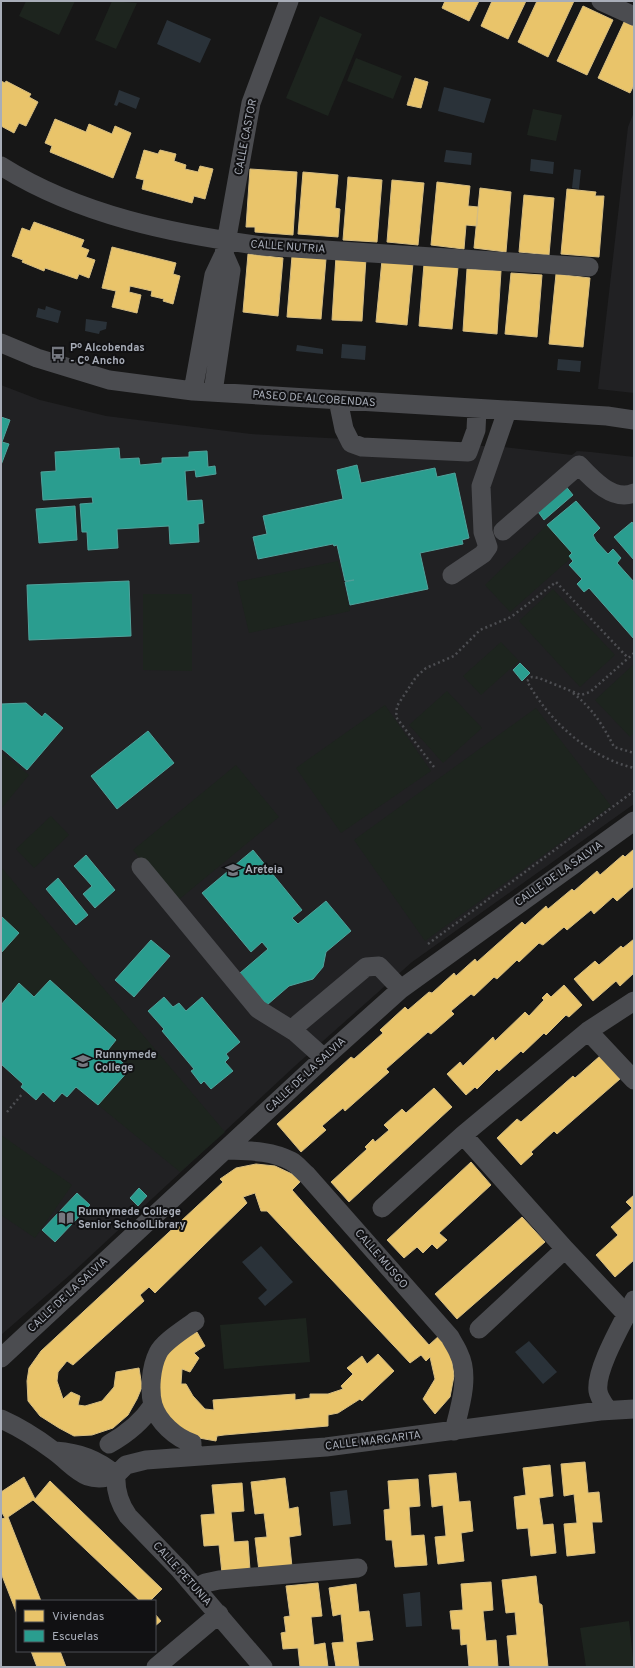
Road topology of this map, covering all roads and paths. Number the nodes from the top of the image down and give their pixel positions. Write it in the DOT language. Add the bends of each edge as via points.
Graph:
graph roads {
  1 [pos="289,1"];
  2 [pos="601,1"];
  3 [pos="634,16"];
  4 [pos="1,166"];
  5 [pos="225,247"];
  6 [pos="589,267"];
  7 [pos="1,343"];
  8 [pos="193,391"];
  9 [pos="213,392"];
  10 [pos="338,400"];
  11 [pos="477,409"];
  12 [pos="507,410"];
  13 [pos="634,420"];
  14 [pos="634,493"];
  15 [pos="502,531"];
  16 [pos="452,575"];
  17 [pos="634,653"];
  18 [pos="628,658"];
  19 [pos="569,690"];
  20 [pos="634,753"];
  21 [pos="434,767"];
  22 [pos="634,768"];
  23 [pos="634,791"];
  24 [pos="634,821"];
  25 [pos="141,867"];
  26 [pos="428,944"];
  27 [pos="401,989"];
  28 [pos="634,1001"];
  29 [pos="588,1031"];
  30 [pos="295,1032"];
  31 [pos="324,1058"];
  32 [pos="634,1080"];
  33 [pos="23,1093"];
  34 [pos="6,1112"];
  35 [pos="463,1135"];
  36 [pos="225,1150"];
  37 [pos="382,1208"];
  38 [pos="565,1249"];
  39 [pos="630,1308"];
  40 [pos="195,1321"];
  41 [pos="479,1329"];
  42 [pos="1,1358"];
  43 [pos="153,1406"];
  44 [pos="634,1409"];
  45 [pos="608,1410"];
  46 [pos="1,1419"];
  47 [pos="454,1431"];
  48 [pos="109,1444"];
  49 [pos="192,1456"];
  50 [pos="116,1475"];
  51 [pos="358,1568"];
  52 [pos="196,1588"];
  53 [pos="219,1614"];
  54 [pos="156,1667"];
  55 [pos="263,1667"];
  1 -- 5 [label="street, CALLE CASTOR" via="251,103"];
  2 -- 3 [label="street"];
  4 -- 5 [label="street, CALLE NUTRIA" via="24,180 115,217"];
  5 -- 6 [label="street, CALLE NUTRIA" via="263,246"];
  5 -- 8 [label="street, CALLE CASTOR" via="214,275"];
  5 -- 9 [label="street, CALLE CASTOR" via="231,270"];
  7 -- 8 [label="street, PASEO DE ALCOBENDAS" via="37,358 109,380"];
  8 -- 9 [label="street, PASEO DE ALCOBENDAS"];
  9 -- 10 [label="street, PASEO DE ALCOBENDAS"];
  10 -- 11 [label="street, PASEO DE ALCOBENDAS"];
  10 -- 11 [label="street" via="344,429 351,443 362,447 468,452 476,430"];
  11 -- 12 [label="street, PASEO DE ALCOBENDAS"];
  12 -- 13 [label="street, PASEO DE ALCOBENDAS"];
  12 -- 16 [label="street" via="481,486 482,532 488,547 483,554"];
  14 -- 15 [label="street" via="612,493 597,484 579,465"];
  17 -- 18 [label="path"];
  18 -- 19 [label="path" via="590,692 581,695"];
  18 -- 21 [label="path" via="556,582 511,617 480,630 454,656 426,668 416,677 398,706 396,717"];
  19 -- 20 [label="path" via="587,704 614,746"];
  19 -- 22 [label="path" via="539,678 532,677 527,681 538,700 565,730 596,752 620,765"];
  23 -- 26 [label="path"];
  24 -- 27 [label="street, CALLE DE LA SALVIA"];
  25 -- 30 [label="street" via="258,1009"];
  27 -- 30 [label="street" via="379,966 366,966 298,1024"];
  27 -- 31 [label="street, CALLE DE LA SALVIA"];
  28 -- 29 [label="street"];
  29 -- 32 [label="street"];
  29 -- 35 [label="street"];
  30 -- 31 [label="street"];
  31 -- 36 [label="street, CALLE DE LA SALVIA"];
  33 -- 34 [label="path"];
  35 -- 37 [label="street"];
  35 -- 38 [label="street"];
  36 -- 42 [label="street, CALLE DE LA SALVIA"];
  36 -- 47 [label="street, CALLE MUSGO" via="255,1151 278,1155 292,1161 450,1337 460,1354 464,1368 462,1400"];
  38 -- 39 [label="street"];
  38 -- 41 [label="street"];
  39 -- 45 [label="street" via="600,1369 598,1393"];
  40 -- 43 [label="street" via="176,1334 158,1352 151,1376"];
  43 -- 48 [label="street" via="143,1420"];
  43 -- 49 [label="street" via="165,1425 182,1440 192,1443"];
  44 -- 45 [label="street, CALLE MARGARITA"];
  45 -- 47 [label="street, CALLE MARGARITA"];
  46 -- 50 [label="street" via="55,1452 84,1455 105,1465"];
  47 -- 49 [label="street, CALLE MARGARITA" via="326,1447"];
  49 -- 50 [label="street, CALLE MARGARITA" via="134,1461"];
  50 -- 52 [label="street, CALLE PETUNIA" via="117,1493 122,1507"];
  51 -- 52 [label="street" via="219,1580"];
  52 -- 53 [label="street, CALLE PETUNIA"];
  53 -- 54 [label="street"];
  53 -- 55 [label="street, CALLE PETUNIA"];
}
